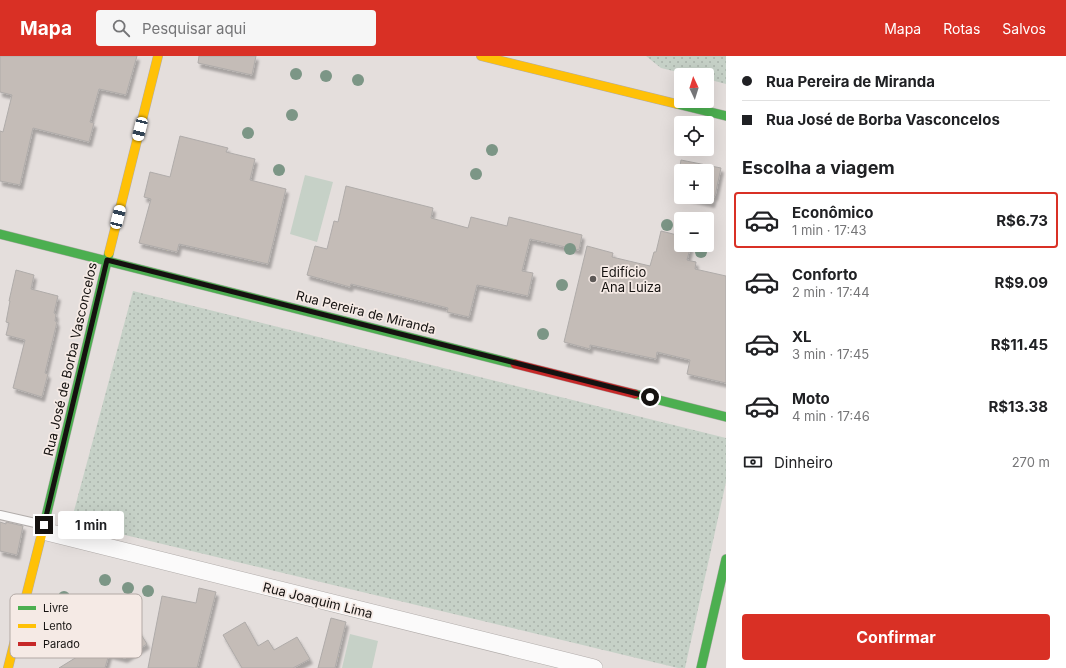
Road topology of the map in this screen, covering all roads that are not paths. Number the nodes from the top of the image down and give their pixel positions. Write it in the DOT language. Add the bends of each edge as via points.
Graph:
graph roads {
  1 [pos="158,56"];
  2 [pos="481,56"];
  3 [pos="726,116"];
  4 [pos="0,234"];
  5 [pos="107,260"];
  6 [pos="726,417"];
  7 [pos="0,515"];
  8 [pos="44,528"];
  9 [pos="726,559"];
  10 [pos="27,594"];
  11 [pos="11,658"];
  12 [pos="8,668"];
  13 [pos="594,668"];
  14 [pos="701,668"];
  1 -- 5 [label="street, Rua José de Borba Vasconcelos"];
  2 -- 3 [label="street"];
  4 -- 5 [label="street, Rua Pereira de Miranda"];
  5 -- 6 [label="street, Rua Pereira de Miranda"];
  5 -- 8 [label="street, Rua José de Borba Vasconcelos"];
  7 -- 8 [label="lane, Rua Joaquim Lima"];
  8 -- 10 [label="street, Rua José de Borba Vasconcelos"];
  8 -- 13 [label="street, Rua Joaquim Lima"];
  9 -- 14 [label="street"];
  11 -- 12 [label="street, Rua José de Borba Vasconcelos"];
}
